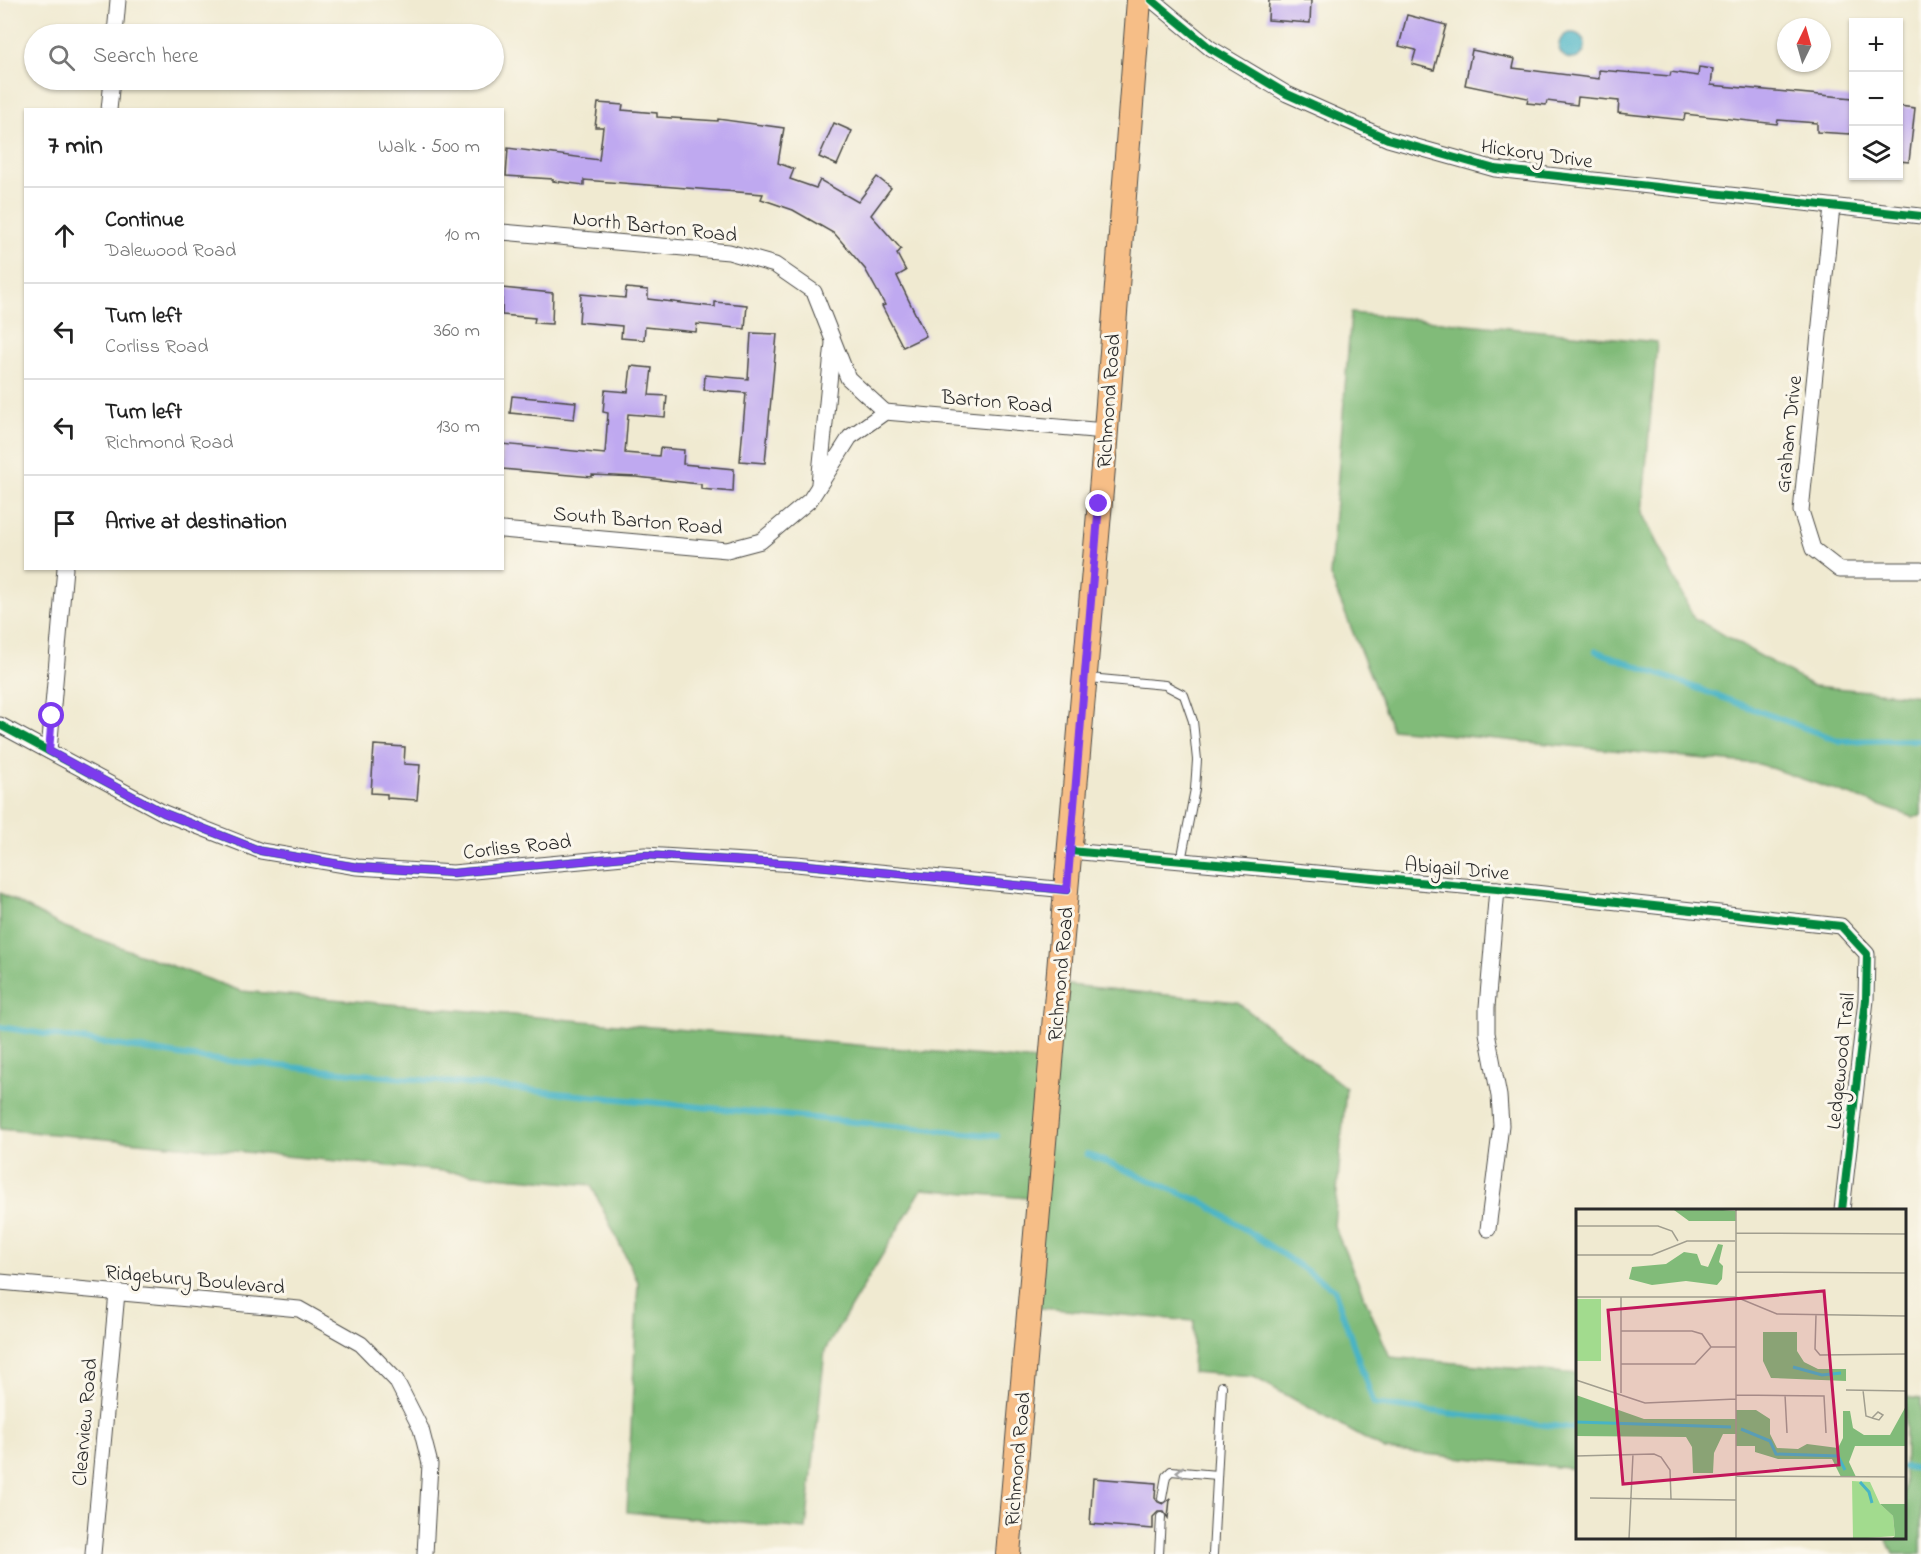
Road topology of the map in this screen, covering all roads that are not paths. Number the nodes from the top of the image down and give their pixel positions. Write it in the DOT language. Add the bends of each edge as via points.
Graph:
graph roads {
  1 [pos="118,0"];
  2 [pos="1139,0"];
  3 [pos="1152,0"];
  4 [pos="117,24"];
  5 [pos="111,90"];
  6 [pos="110,108"];
  7 [pos="1832,207"];
  8 [pos="1921,216"];
  9 [pos="504,232"];
  10 [pos="833,339"];
  11 [pos="885,412"];
  12 [pos="1105,431"];
  13 [pos="819,486"];
  14 [pos="504,530"];
  15 [pos="65,570"];
  16 [pos="1921,570"];
  17 [pos="1084,678"];
  18 [pos="0,726"];
  19 [pos="49,751"];
  20 [pos="1071,851"];
  21 [pos="1181,861"];
  22 [pos="1497,889"];
  23 [pos="1067,890"];
  24 [pos="1841,926"];
  25 [pos="1842,1209"];
  26 [pos="1488,1229"];
  27 [pos="0,1282"];
  28 [pos="117,1293"];
  29 [pos="1222,1386"];
  30 [pos="1217,1475"];
  31 [pos="1162,1498"];
  32 [pos="1161,1517"];
  33 [pos="93,1554"];
  34 [pos="425,1554"];
  35 [pos="1008,1554"];
  36 [pos="1159,1554"];
  37 [pos="1213,1554"];
  1 -- 4 [label="street"];
  2 -- 12 [label="main road, Richmond Road"];
  3 -- 7 [label="street, Hickory Drive" via="1210,48 1287,94 1388,139 1495,169"];
  5 -- 6 [label="street"];
  7 -- 8 [label="street, Hickory Drive"];
  7 -- 16 [label="street, Graham Drive" via="1802,511 1813,549 1840,570"];
  9 -- 10 [label="street, North Barton Road" via="729,252 775,265 814,292"];
  10 -- 11 [label="street, North Barton Road" via="849,378"];
  10 -- 13 [label="street, North Barton Road"];
  11 -- 12 [label="street, Barton Road"];
  11 -- 13 [label="street, South Barton Road" via="850,437"];
  12 -- 17 [label="main road, Richmond Road"];
  13 -- 14 [label="street, South Barton Road" via="810,500 760,541 727,550"];
  15 -- 19 [label="street"];
  17 -- 20 [label="main road, Richmond Road"];
  17 -- 21 [label="lane" via="1165,685 1184,695 1193,721 1197,760"];
  18 -- 19 [label="street, Corliss Road"];
  19 -- 23 [label="street, Corliss Road" via="164,813 261,851 357,867 453,873 645,855 796,864"];
  20 -- 21 [label="street, Abigail Drive"];
  20 -- 23 [label="main road, Richmond Road"];
  21 -- 22 [label="street, Abigail Drive"];
  22 -- 24 [label="street, Abigail Drive"];
  22 -- 26 [label="street" via="1486,1007 1501,1125"];
  23 -- 35 [label="main road, Richmond Road"];
  24 -- 25 [label="street, Ledgewood Trail" via="1867,954 1866,999"];
  27 -- 28 [label="street, Ridgebury Boulevard"];
  28 -- 33 [label="street, Clearview Road"];
  28 -- 34 [label="street, Ridgebury Boulevard" via="299,1309 361,1344 396,1380 421,1429 430,1464"];
  29 -- 30 [label="lane"];
  30 -- 31 [label="lane, one-way" via="1171,1471 1166,1476"];
  30 -- 37 [label="lane"];
  32 -- 36 [label="lane"];
}
